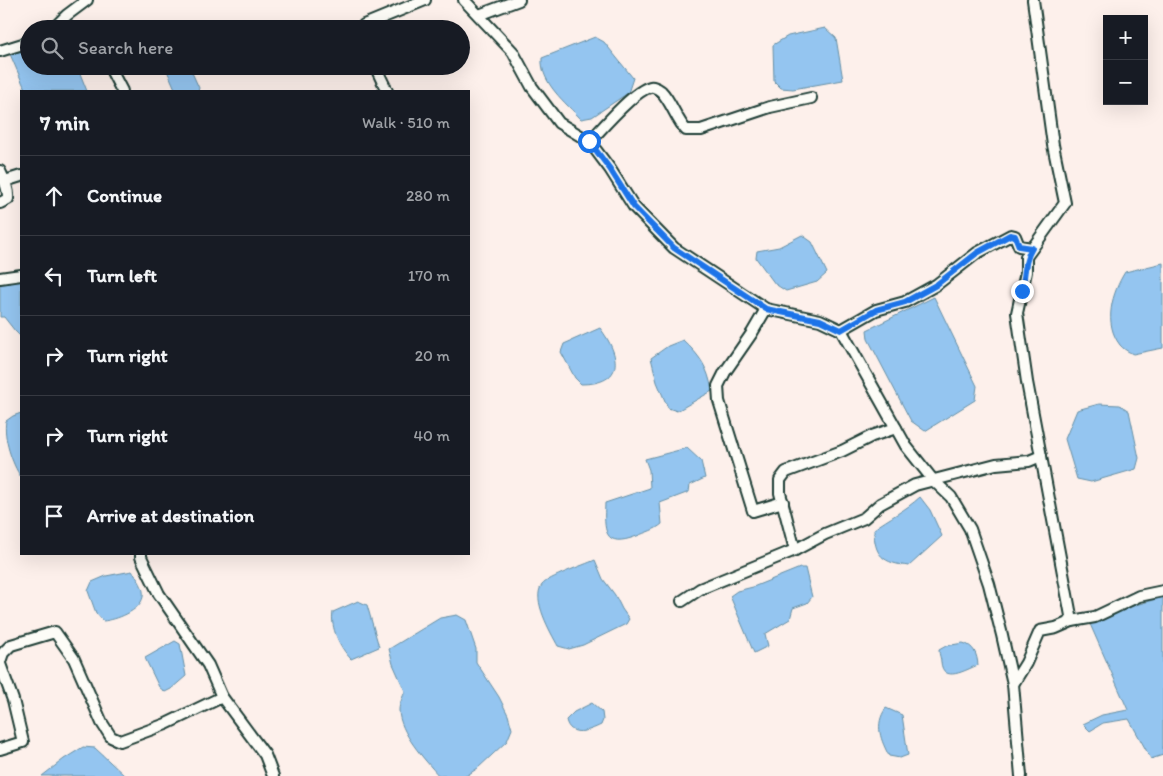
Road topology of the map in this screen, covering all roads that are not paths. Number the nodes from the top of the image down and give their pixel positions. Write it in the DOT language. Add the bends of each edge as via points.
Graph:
graph roads {
  1 [pos="87,0"];
  2 [pos="425,0"];
  3 [pos="464,0"];
  4 [pos="519,0"];
  5 [pos="1032,0"];
  6 [pos="479,15"];
  7 [pos="62,20"];
  8 [pos="376,20"];
  9 [pos="20,45"];
  10 [pos="0,51"];
  11 [pos="114,75"];
  12 [pos="379,75"];
  13 [pos="121,90"];
  14 [pos="387,90"];
  15 [pos="812,98"];
  16 [pos="589,141"];
  17 [pos="2,176"];
  18 [pos="20,176"];
  19 [pos="0,203"];
  20 [pos="1032,248"];
  21 [pos="20,275"];
  22 [pos="0,278"];
  23 [pos="766,309"];
  24 [pos="841,330"];
  25 [pos="896,428"];
  26 [pos="1041,456"];
  27 [pos="933,480"];
  28 [pos="783,502"];
  29 [pos="795,550"];
  30 [pos="141,555"];
  31 [pos="1163,591"];
  32 [pos="682,601"];
  33 [pos="1072,621"];
  34 [pos="0,663"];
  35 [pos="1013,684"];
  36 [pos="222,697"];
  37 [pos="0,749"];
  38 [pos="273,776"];
  39 [pos="1021,776"];
  1 -- 7 [label="street"];
  2 -- 8 [label="street"];
  3 -- 6 [label="street"];
  4 -- 6 [label="street"];
  5 -- 20 [label="street" via="1053,145 1065,203"];
  6 -- 16 [label="street" via="513,52 558,124"];
  9 -- 10 [label="street"];
  11 -- 13 [label="street"];
  12 -- 14 [label="street"];
  15 -- 16 [label="street" via="770,107 701,130 686,130 662,92 650,87 615,114"];
  16 -- 23 [label="street" via="634,207 674,248"];
  17 -- 18 [label="street"];
  17 -- 19 [label="street" via="8,199"];
  20 -- 24 [label="street" via="1019,246 1015,236 1010,235 977,253 905,302 876,310"];
  20 -- 26 [label="street" via="1026,256 1017,313"];
  21 -- 22 [label="street"];
  23 -- 24 [label="street" via="820,320"];
  23 -- 28 [label="street" via="725,372 718,386 719,401 753,511"];
  24 -- 25 [label="street"];
  25 -- 27 [label="street"];
  25 -- 28 [label="street" via="786,472 780,480"];
  26 -- 27 [label="street"];
  26 -- 33 [label="street"];
  27 -- 29 [label="street" via="915,485 880,504 864,518"];
  27 -- 35 [label="street" via="950,497 970,529 989,584"];
  28 -- 29 [label="street"];
  29 -- 32 [label="street" via="700,589"];
  30 -- 36 [label="street" via="159,594 208,665"];
  31 -- 33 [label="street" via="1139,596 1095,617"];
  33 -- 35 [label="street" via="1040,631"];
  34 -- 36 [label="street" via="3,653 11,645 55,632 74,659 102,723 111,737 120,741 166,724"];
  34 -- 37 [label="street" via="23,742"];
  35 -- 39 [label="street"];
  36 -- 38 [label="street" via="265,756"];
}
